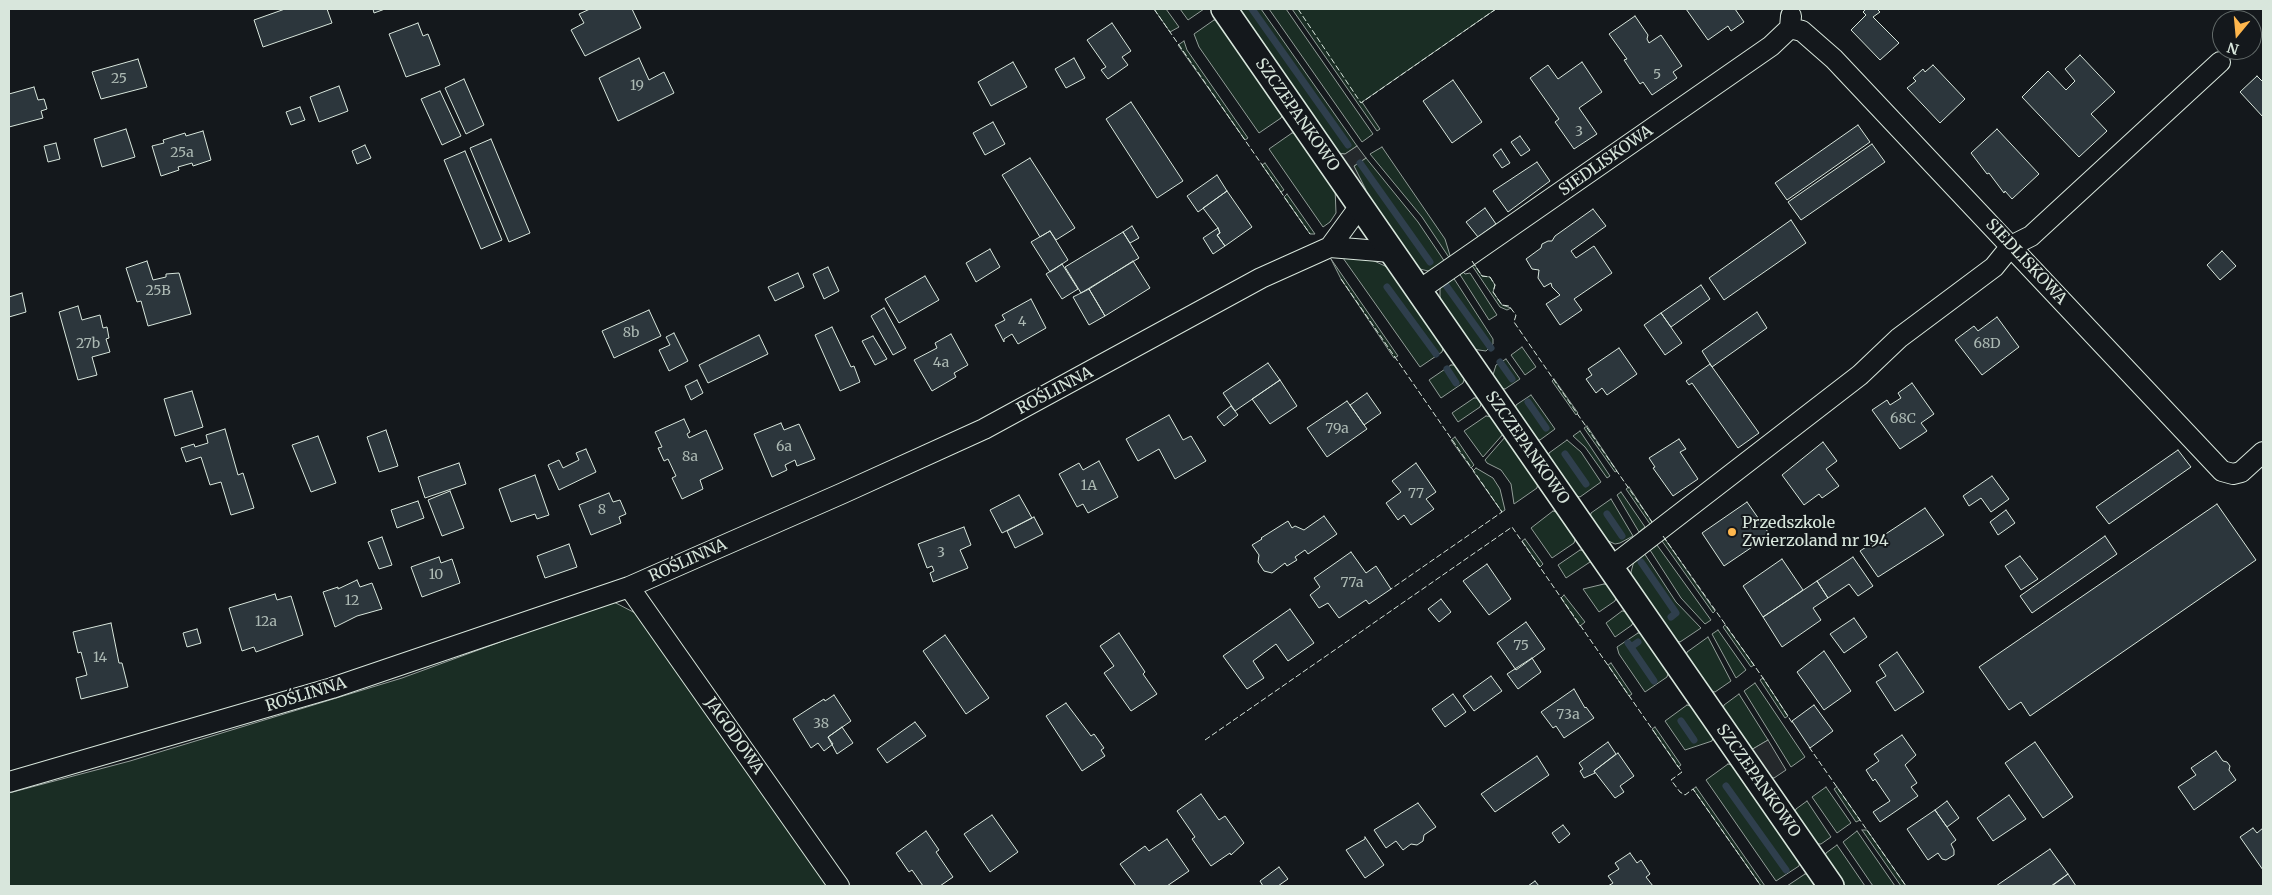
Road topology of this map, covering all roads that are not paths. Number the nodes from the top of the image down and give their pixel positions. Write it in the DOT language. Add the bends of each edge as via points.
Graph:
graph roads {
  1 [pos="1224,9"];
  2 [pos="2220,62"];
  3 [pos="1360,206"];
  4 [pos="2011,246"];
  5 [pos="1330,247"];
  6 [pos="1391,252"];
  7 [pos="1418,291"];
  8 [pos="2263,452"];
  9 [pos="1610,568"];
  10 [pos="629,586"];
  11 [pos="9,782"];
  12 [pos="839,886"];
  13 [pos="1831,886"];
  1 -- 3 [label="street, SZCZEPANKOWO"];
  2 -- 4 [label="street" via="2031,236"];
  3 -- 5 [label="street, ROŚLINNA"];
  3 -- 6 [label="street, SZCZEPANKOWO"];
  4 -- 7 [label="street, SIEDLISKOWA" via="1834,59 1790,21 1763,52"];
  4 -- 8 [label="street, SIEDLISKOWA" via="2222,471 2241,472"];
  4 -- 9 [label="street" via="1994,267 1899,338 1860,375"];
  5 -- 6 [label="street, ROŚLINNA"];
  5 -- 10 [label="street, ROŚLINNA" via="1261,278 984,429"];
  6 -- 7 [label="street, SZCZEPANKOWO"];
  7 -- 9 [label="street, SZCZEPANKOWO"];
  9 -- 13 [label="street, SZCZEPANKOWO"];
  10 -- 11 [label="street, ROŚLINNA" via="332,688"];
  10 -- 12 [label="street, JAGODOWA"];
}
